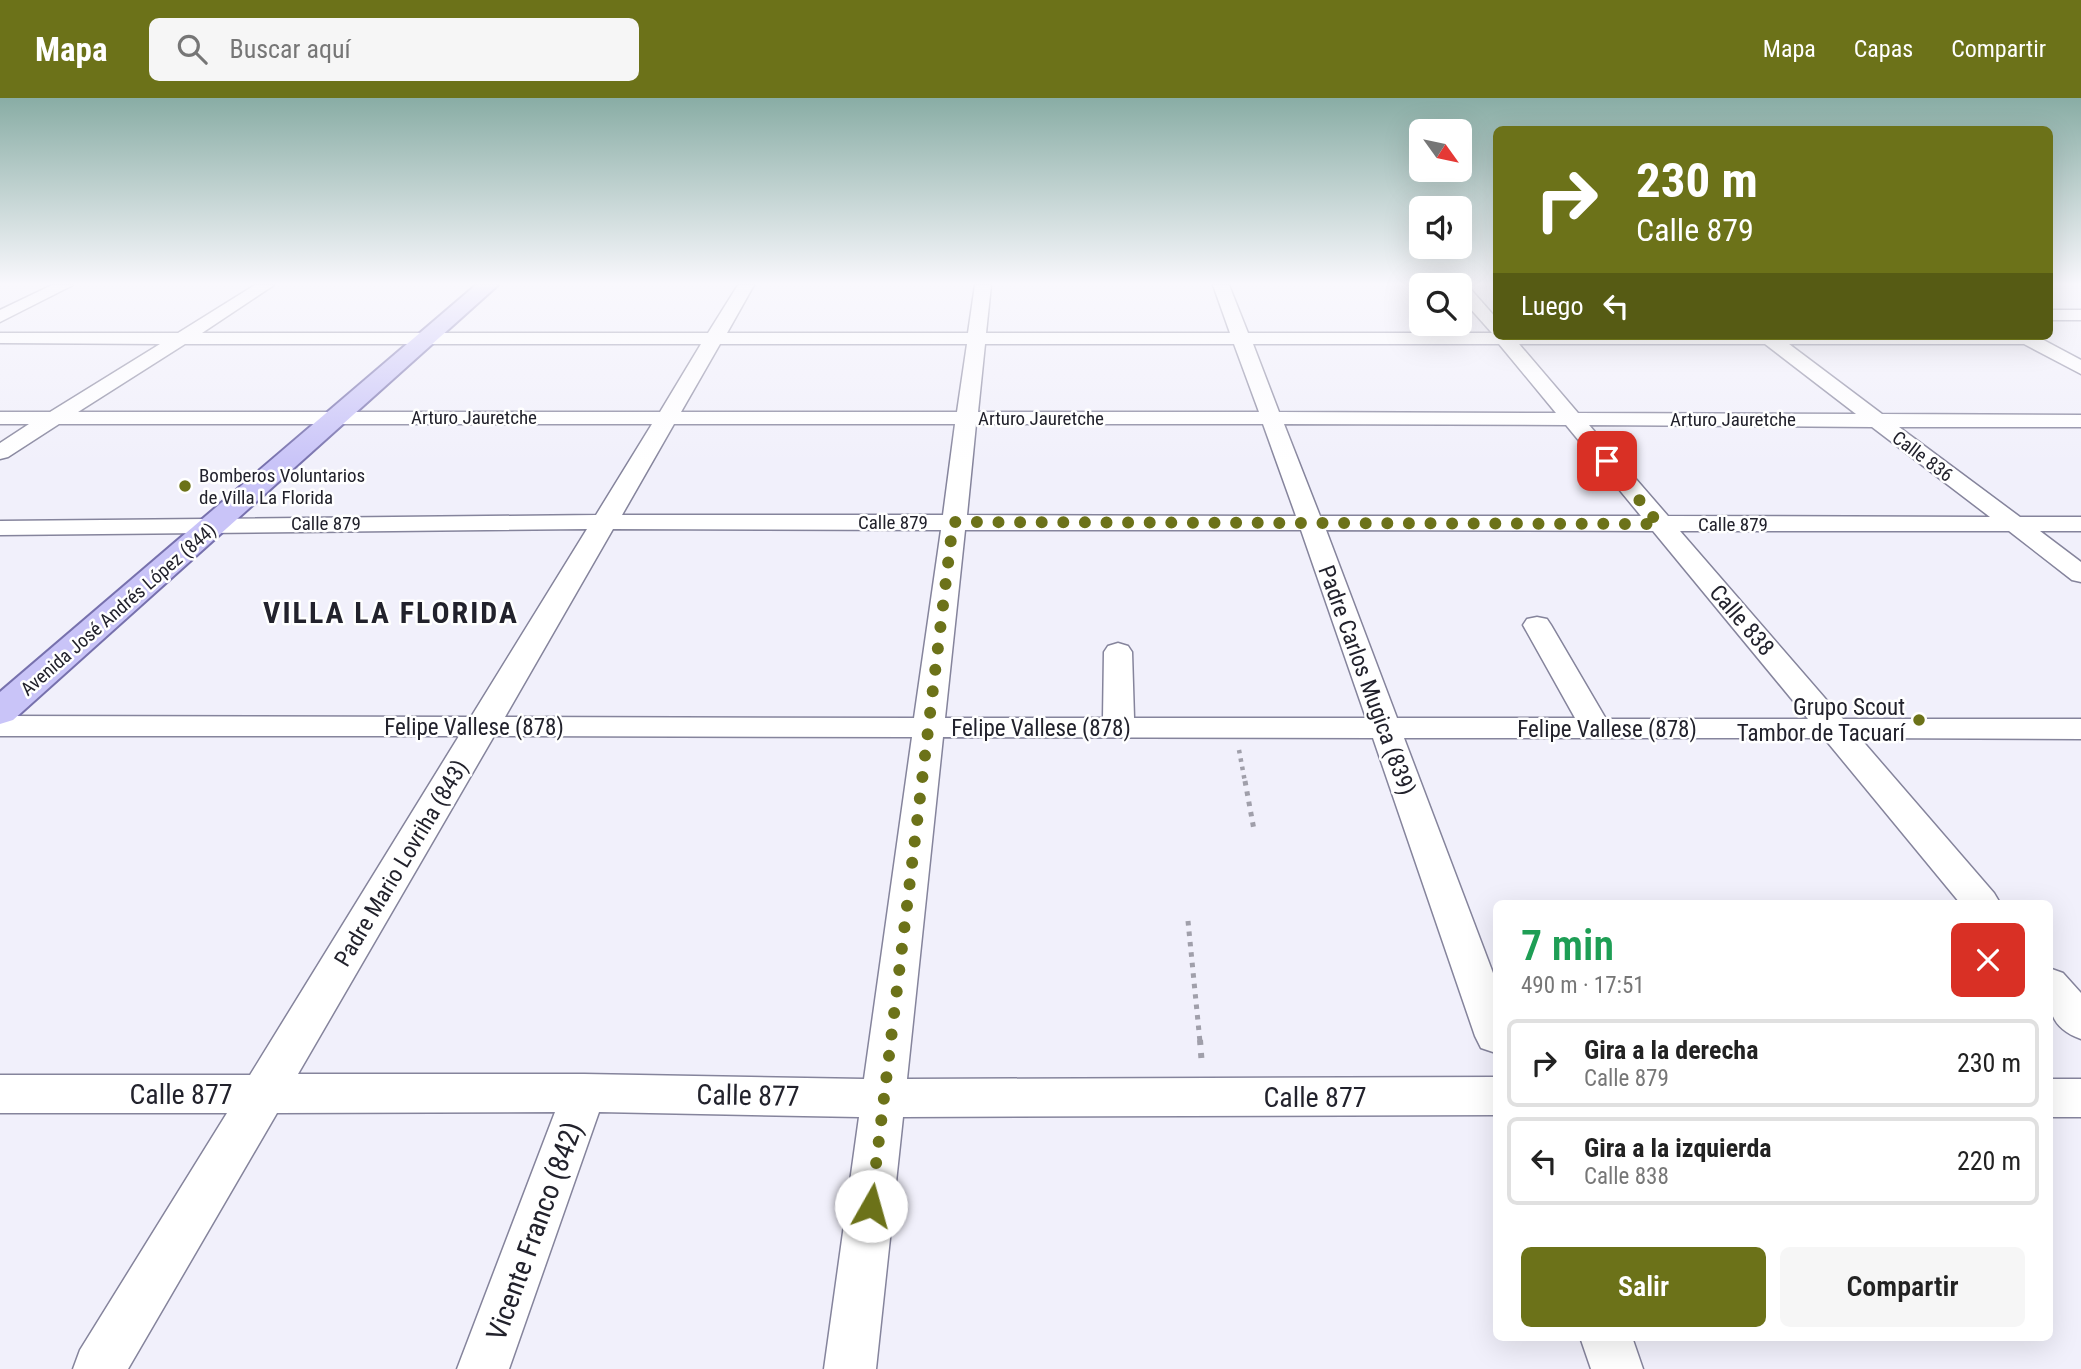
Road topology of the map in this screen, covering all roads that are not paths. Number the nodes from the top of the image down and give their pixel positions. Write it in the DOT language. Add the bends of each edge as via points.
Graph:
graph roads {
  1 [pos="172,344"];
  2 [pos="422,344"];
  3 [pos="710,344"];
  4 [pos="977,344"];
  5 [pos="1242,344"];
  6 [pos="1509,344"];
  7 [pos="1776,344"];
  8 [pos="2037,344"];
  9 [pos="2081,368"];
  10 [pos="339,417"];
  11 [pos="668,417"];
  12 [pos="0,418"];
  13 [pos="965,418"];
  14 [pos="1270,418"];
  15 [pos="53,419"];
  16 [pos="1572,419"];
  17 [pos="1875,419"];
  18 [pos="2081,421"];
  19 [pos="0,452"];
  20 [pos="603,522"];
  21 [pos="953,522"];
  22 [pos="1311,523"];
  23 [pos="2013,523"];
  24 [pos="215,524"];
  25 [pos="1659,524"];
  26 [pos="2081,524"];
  27 [pos="0,528"];
  28 [pos="2081,574"];
  29 [pos="1537,625"];
  30 [pos="1118,652"];
  31 [pos="0,712"];
  32 [pos="0,726"];
  33 [pos="482,727"];
  34 [pos="1119,727"];
  35 [pos="928,728"];
  36 [pos="1596,728"];
  37 [pos="1836,729"];
  38 [pos="2081,729"];
  39 [pos="1384,730"];
  40 [pos="1978,900"];
  41 [pos="2053,989"];
  42 [pos="2081,1022"];
  43 [pos="1493,1028"];
  44 [pos="584,1093"];
  45 [pos="0,1094"];
  46 [pos="263,1094"];
  47 [pos="1493,1096"];
  48 [pos="885,1098"];
  49 [pos="2053,1098"];
  50 [pos="2081,1098"];
  51 [pos="1607,1341"];
  52 [pos="99,1369"];
  53 [pos="483,1369"];
  54 [pos="850,1369"];
  55 [pos="1617,1369"];
  1 -- 15 [label="street"];
  2 -- 10 [label="main road, Avenida José Andrés López (844)"];
  3 -- 11 [label="street, Padre Mario Lovriha (843)"];
  4 -- 13 [label="street"];
  5 -- 14 [label="street, Padre Carlos Mugica (839)"];
  6 -- 16 [label="street, Calle 838"];
  7 -- 17 [label="street, Calle 836"];
  8 -- 9 [label="street"];
  10 -- 11 [label="street, Arturo Jauretche"];
  10 -- 15 [label="street, Arturo Jauretche"];
  10 -- 24 [label="main road, Avenida José Andrés López (844)"];
  11 -- 13 [label="street, Arturo Jauretche"];
  11 -- 20 [label="street, Padre Mario Lovriha (843)"];
  12 -- 15 [label="street, Arturo Jauretche"];
  13 -- 14 [label="street, Arturo Jauretche"];
  13 -- 21 [label="street"];
  14 -- 16 [label="street, Arturo Jauretche"];
  14 -- 22 [label="street, Padre Carlos Mugica (839)"];
  15 -- 19 [label="street"];
  16 -- 17 [label="street, Arturo Jauretche"];
  16 -- 25 [label="street, Calle 838"];
  17 -- 18 [label="street, Arturo Jauretche"];
  17 -- 23 [label="street, Calle 836"];
  20 -- 21 [label="street, Calle 879"];
  20 -- 24 [label="street, Calle 879"];
  20 -- 33 [label="street, Padre Mario Lovriha (843)"];
  21 -- 22 [label="street, Calle 879"];
  21 -- 35 [label="street"];
  22 -- 25 [label="street, Calle 879"];
  22 -- 39 [label="street, Padre Carlos Mugica (839)"];
  23 -- 25 [label="street, Calle 879"];
  23 -- 26 [label="street, Calle 879"];
  23 -- 28 [label="street, Calle 836"];
  24 -- 27 [label="street, Calle 879"];
  24 -- 31 [label="main road, Avenida José Andrés López (844)"];
  25 -- 37 [label="street, Calle 838"];
  29 -- 36 [label="street"];
  30 -- 34 [label="street"];
  32 -- 33 [label="street, Felipe Vallese (878)"];
  33 -- 35 [label="street, Felipe Vallese (878)"];
  33 -- 46 [label="street, Padre Mario Lovriha (843)"];
  34 -- 35 [label="street, Felipe Vallese (878)"];
  34 -- 39 [label="street, Felipe Vallese (878)"];
  35 -- 48 [label="street"];
  36 -- 37 [label="street, Felipe Vallese (878)"];
  36 -- 39 [label="street, Felipe Vallese (878)"];
  37 -- 38 [label="street, Felipe Vallese (878)"];
  37 -- 40 [label="street, Calle 838"];
  39 -- 43 [label="street, Padre Carlos Mugica (839)"];
  41 -- 42 [label="street"];
  44 -- 46 [label="street, Calle 877"];
  44 -- 48 [label="street, Calle 877"];
  44 -- 53 [label="street, Vicente Franco (842)"];
  45 -- 46 [label="street, Calle 877"];
  46 -- 52 [label="street, Padre Mario Lovriha (843)"];
  47 -- 48 [label="street, Calle 877"];
  48 -- 54 [label="street"];
  49 -- 50 [label="street"];
  51 -- 55 [label="street"];
}
